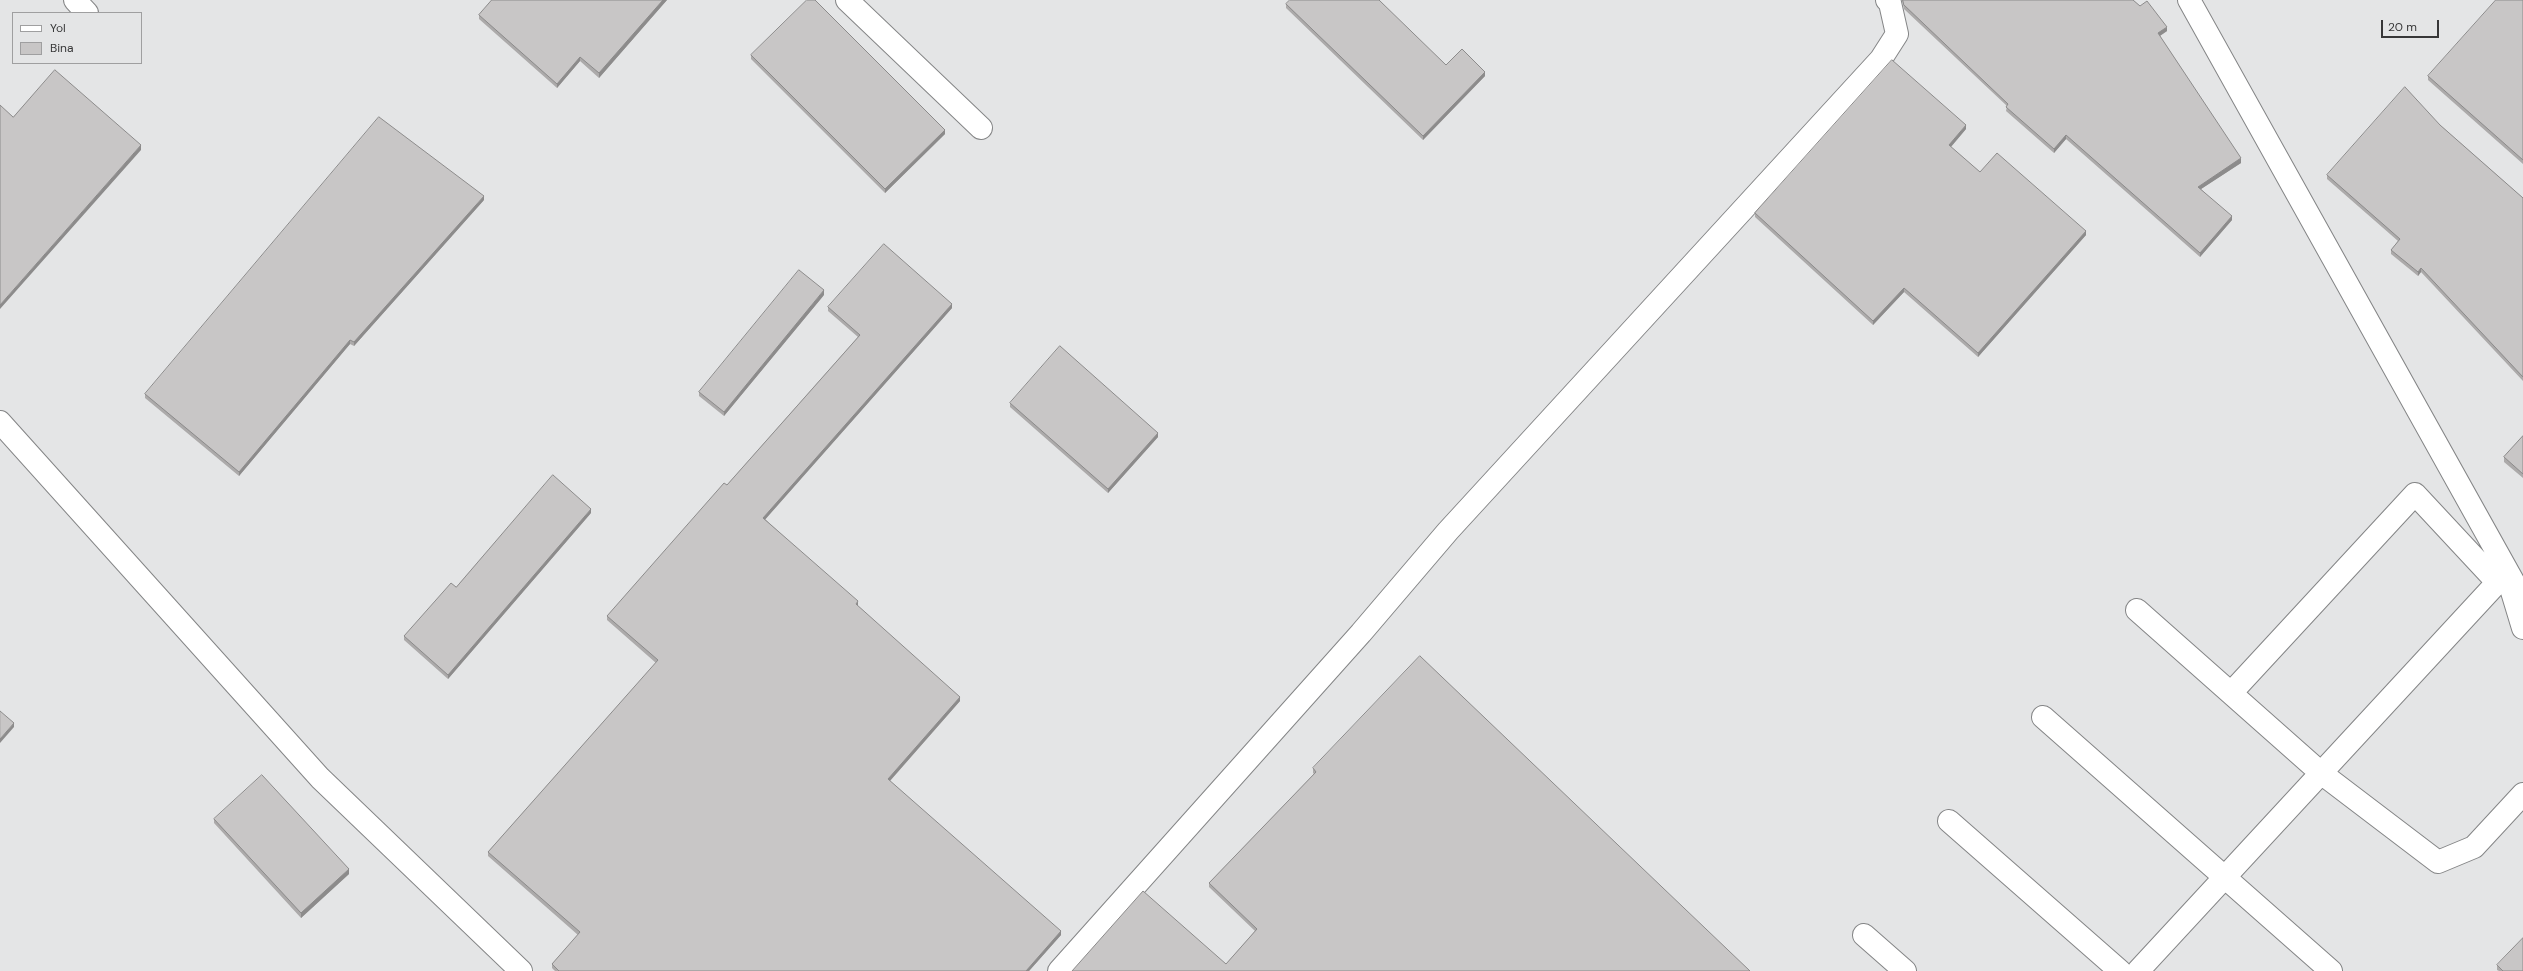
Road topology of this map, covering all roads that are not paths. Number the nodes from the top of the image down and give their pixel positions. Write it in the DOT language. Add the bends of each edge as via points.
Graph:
graph roads {
  1 [pos="75,0"];
  2 [pos="847,0"];
  3 [pos="1887,0"];
  4 [pos="2189,0"];
  5 [pos="86,12"];
  6 [pos="981,128"];
  7 [pos="0,422"];
  8 [pos="2509,578"];
  9 [pos="2523,599"];
  10 [pos="2137,610"];
  11 [pos="2523,628"];
  12 [pos="2231,693"];
  13 [pos="2043,718"];
  14 [pos="2321,773"];
  15 [pos="2523,794"];
  16 [pos="1949,820"];
  17 [pos="2224,878"];
  18 [pos="1864,935"];
  19 [pos="521,971"];
  20 [pos="1059,971"];
  21 [pos="1906,971"];
  22 [pos="2120,971"];
  23 [pos="2138,971"];
  24 [pos="2331,971"];
  1 -- 5 [label="street"];
  2 -- 6 [label="street"];
  3 -- 20 [label="street" via="1890,3 1897,34 1881,59 1448,531 1356,639"];
  4 -- 8 [label="street"];
  7 -- 19 [label="street" via="320,778"];
  8 -- 9 [label="street"];
  8 -- 11 [label="street"];
  8 -- 12 [label="street" via="2415,494"];
  8 -- 14 [label="street"];
  10 -- 12 [label="street"];
  12 -- 14 [label="street"];
  13 -- 17 [label="street"];
  14 -- 15 [label="street" via="2438,862 2474,847"];
  14 -- 17 [label="street"];
  16 -- 22 [label="street"];
  17 -- 23 [label="street"];
  17 -- 24 [label="street"];
  18 -- 21 [label="street"];
}
